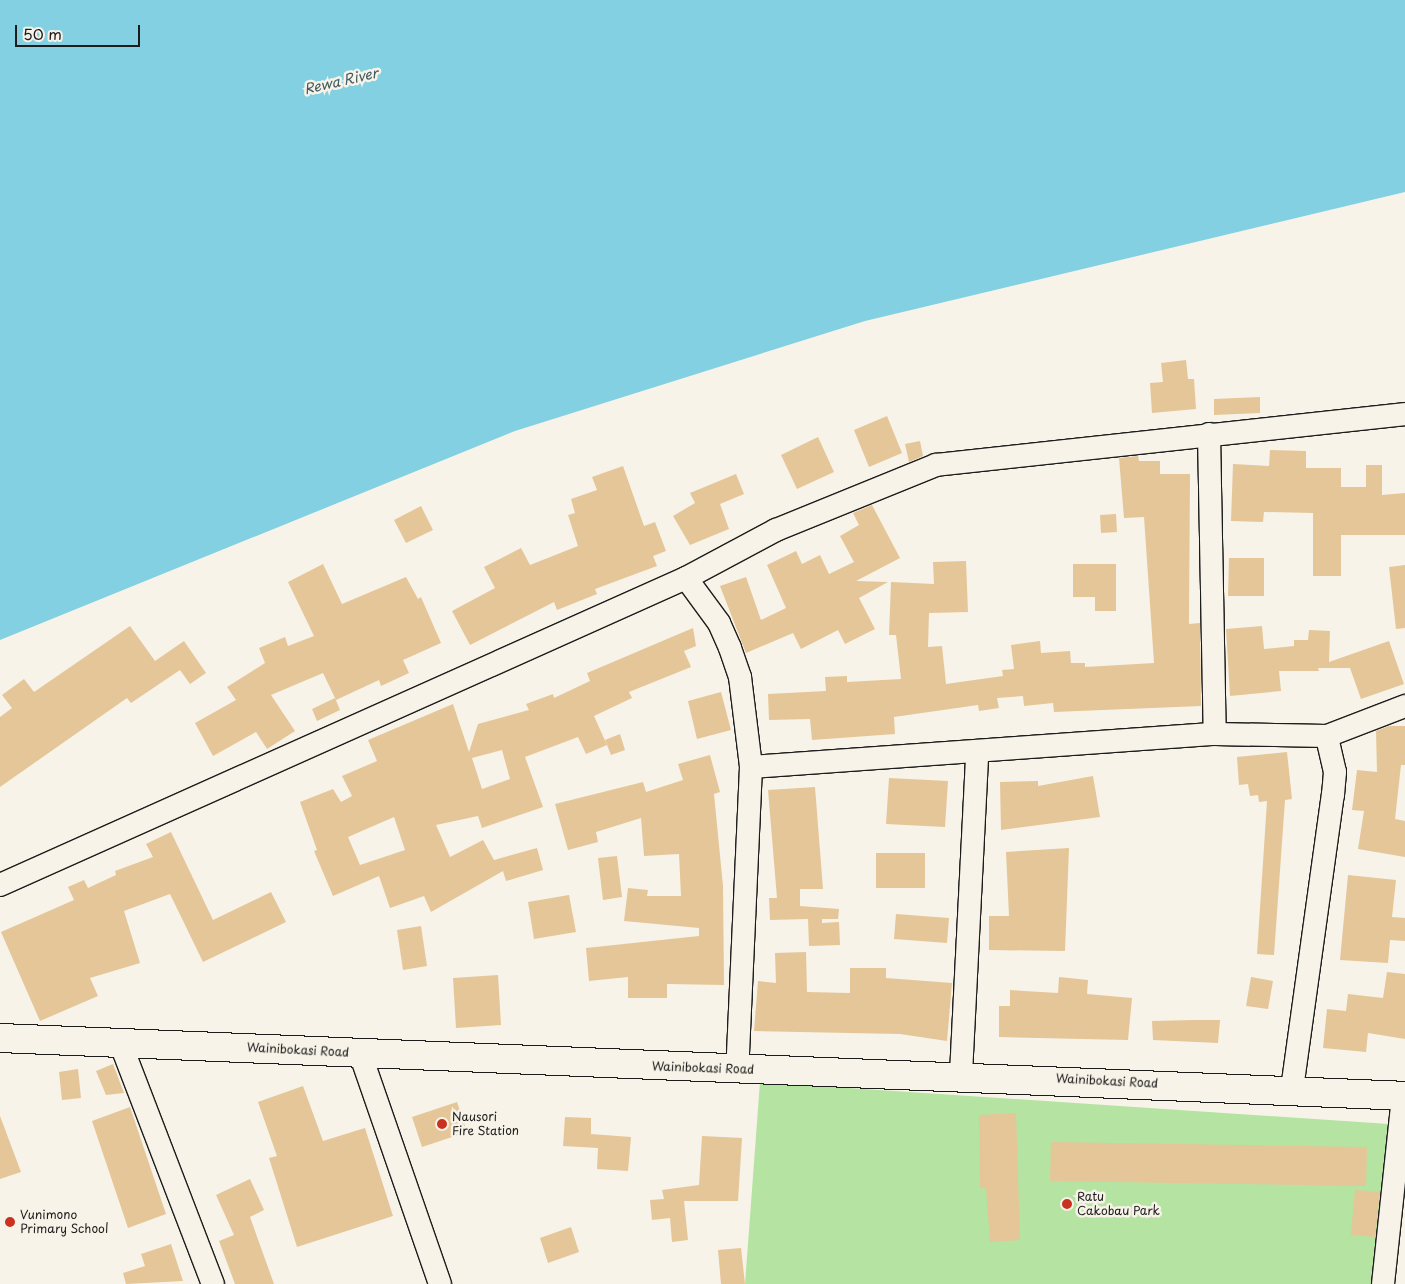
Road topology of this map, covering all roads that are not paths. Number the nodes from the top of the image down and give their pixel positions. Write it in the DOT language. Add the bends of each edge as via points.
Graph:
graph roads {
  1 [pos="1405,414"];
  2 [pos="1209,434"];
  3 [pos="686,578"];
  4 [pos="1405,706"];
  5 [pos="1215,734"];
  6 [pos="1327,736"];
  7 [pos="977,752"];
  8 [pos="751,767"];
  9 [pos="0,886"];
  10 [pos="0,1038"];
  11 [pos="120,1042"];
  12 [pos="360,1053"];
  13 [pos="737,1070"];
  14 [pos="961,1074"];
  15 [pos="1292,1089"];
  16 [pos="1404,1096"];
  17 [pos="213,1284"];
  18 [pos="440,1284"];
  19 [pos="1383,1284"];
  1 -- 2 [label="street"];
  2 -- 3 [label="street" via="936,465 776,530"];
  2 -- 5 [label="street"];
  3 -- 8 [label="street" via="719,623 740,677"];
  3 -- 9 [label="street"];
  4 -- 6 [label="street"];
  5 -- 6 [label="street"];
  5 -- 7 [label="street"];
  6 -- 15 [label="street" via="1334,787"];
  7 -- 8 [label="street"];
  7 -- 14 [label="street"];
  8 -- 13 [label="street"];
  10 -- 11 [label="main road, Wainibokasi Road"];
  11 -- 12 [label="main road, Wainibokasi Road"];
  11 -- 17 [label="street"];
  12 -- 13 [label="main road, Wainibokasi Road"];
  12 -- 18 [label="street"];
  13 -- 14 [label="main road, Wainibokasi Road"];
  14 -- 15 [label="main road, Wainibokasi Road"];
  15 -- 16 [label="main road, Wainibokasi Road"];
  16 -- 19 [label="street"];
}
